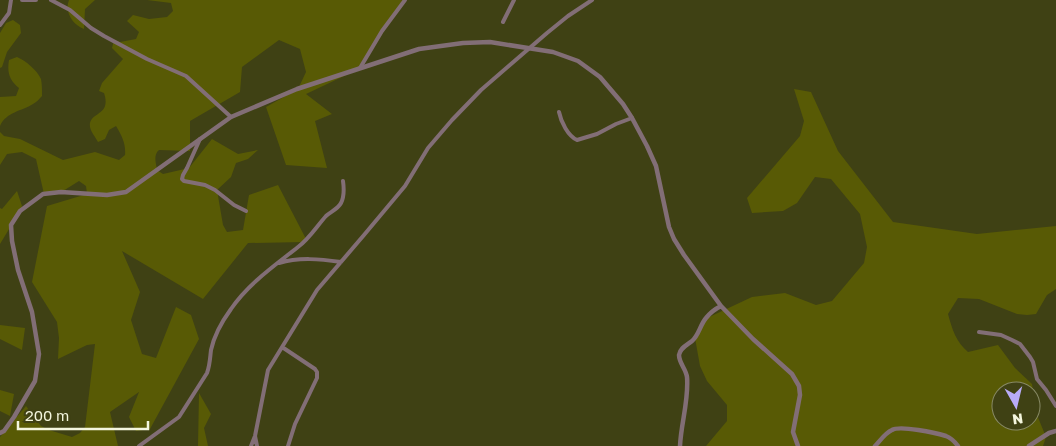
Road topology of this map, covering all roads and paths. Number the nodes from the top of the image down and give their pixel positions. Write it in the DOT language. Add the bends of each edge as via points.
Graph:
graph roads {
  1 [pos="11,0"];
  2 [pos="22,0"];
  3 [pos="36,0"];
  4 [pos="51,0"];
  5 [pos="405,0"];
  6 [pos="514,0"];
  7 [pos="592,0"];
  8 [pos="503,22"];
  9 [pos="0,25"];
  10 [pos="530,48"];
  11 [pos="360,68"];
  12 [pos="559,112"];
  13 [pos="231,117"];
  14 [pos="632,118"];
  15 [pos="200,139"];
  16 [pos="343,181"];
  17 [pos="246,211"];
  18 [pos="341,262"];
  19 [pos="275,265"];
  20 [pos="721,306"];
  21 [pos="979,332"];
  22 [pos="282,347"];
  23 [pos="1056,406"];
  24 [pos="1056,431"];
  25 [pos="0,433"];
  26 [pos="255,436"];
  27 [pos="139,446"];
  28 [pos="251,446"];
  29 [pos="258,446"];
  30 [pos="288,446"];
  31 [pos="680,446"];
  32 [pos="798,446"];
  33 [pos="875,446"];
  34 [pos="958,446"];
  35 [pos="1029,446"];
  1 -- 9 [label="street" via="9,13"];
  2 -- 3 [label="street"];
  4 -- 13 [label="street" via="104,36 186,76"];
  5 -- 11 [label="street"];
  6 -- 8 [label="street"];
  7 -- 10 [label="street"];
  10 -- 11 [label="street" via="490,42 463,43 419,49"];
  10 -- 14 [label="street" via="553,52 588,67 613,91"];
  10 -- 18 [label="street" via="452,120 428,148 405,186"];
  11 -- 13 [label="street" via="297,89"];
  12 -- 14 [label="street" via="574,140 597,134"];
  13 -- 15 [label="street"];
  14 -- 20 [label="street" via="656,166 674,239"];
  15 -- 17 [label="street" via="182,178 215,190"];
  15 -- 25 [label="street" via="126,192 107,195 43,194 20,211 11,224 18,270 32,312 39,354 35,381 14,417"];
  16 -- 19 [label="street" via="341,203 304,242"];
  18 -- 19 [label="street" via="303,259"];
  18 -- 22 [label="street" via="317,290"];
  19 -- 27 [label="street" via="230,309 213,344 207,373 179,417"];
  20 -- 31 [label="street" via="705,319 695,338 679,354 687,377"];
  20 -- 32 [label="street" via="792,374 799,386 792,432"];
  21 -- 23 [label="street" via="1001,335 1020,344 1033,362 1036,379"];
  22 -- 26 [label="street" via="268,370"];
  22 -- 30 [label="street" via="317,372"];
  24 -- 35 [label="street"];
  26 -- 28 [label="street"];
  26 -- 29 [label="street"];
  33 -- 34 [label="street" via="898,427 948,436"];
}
